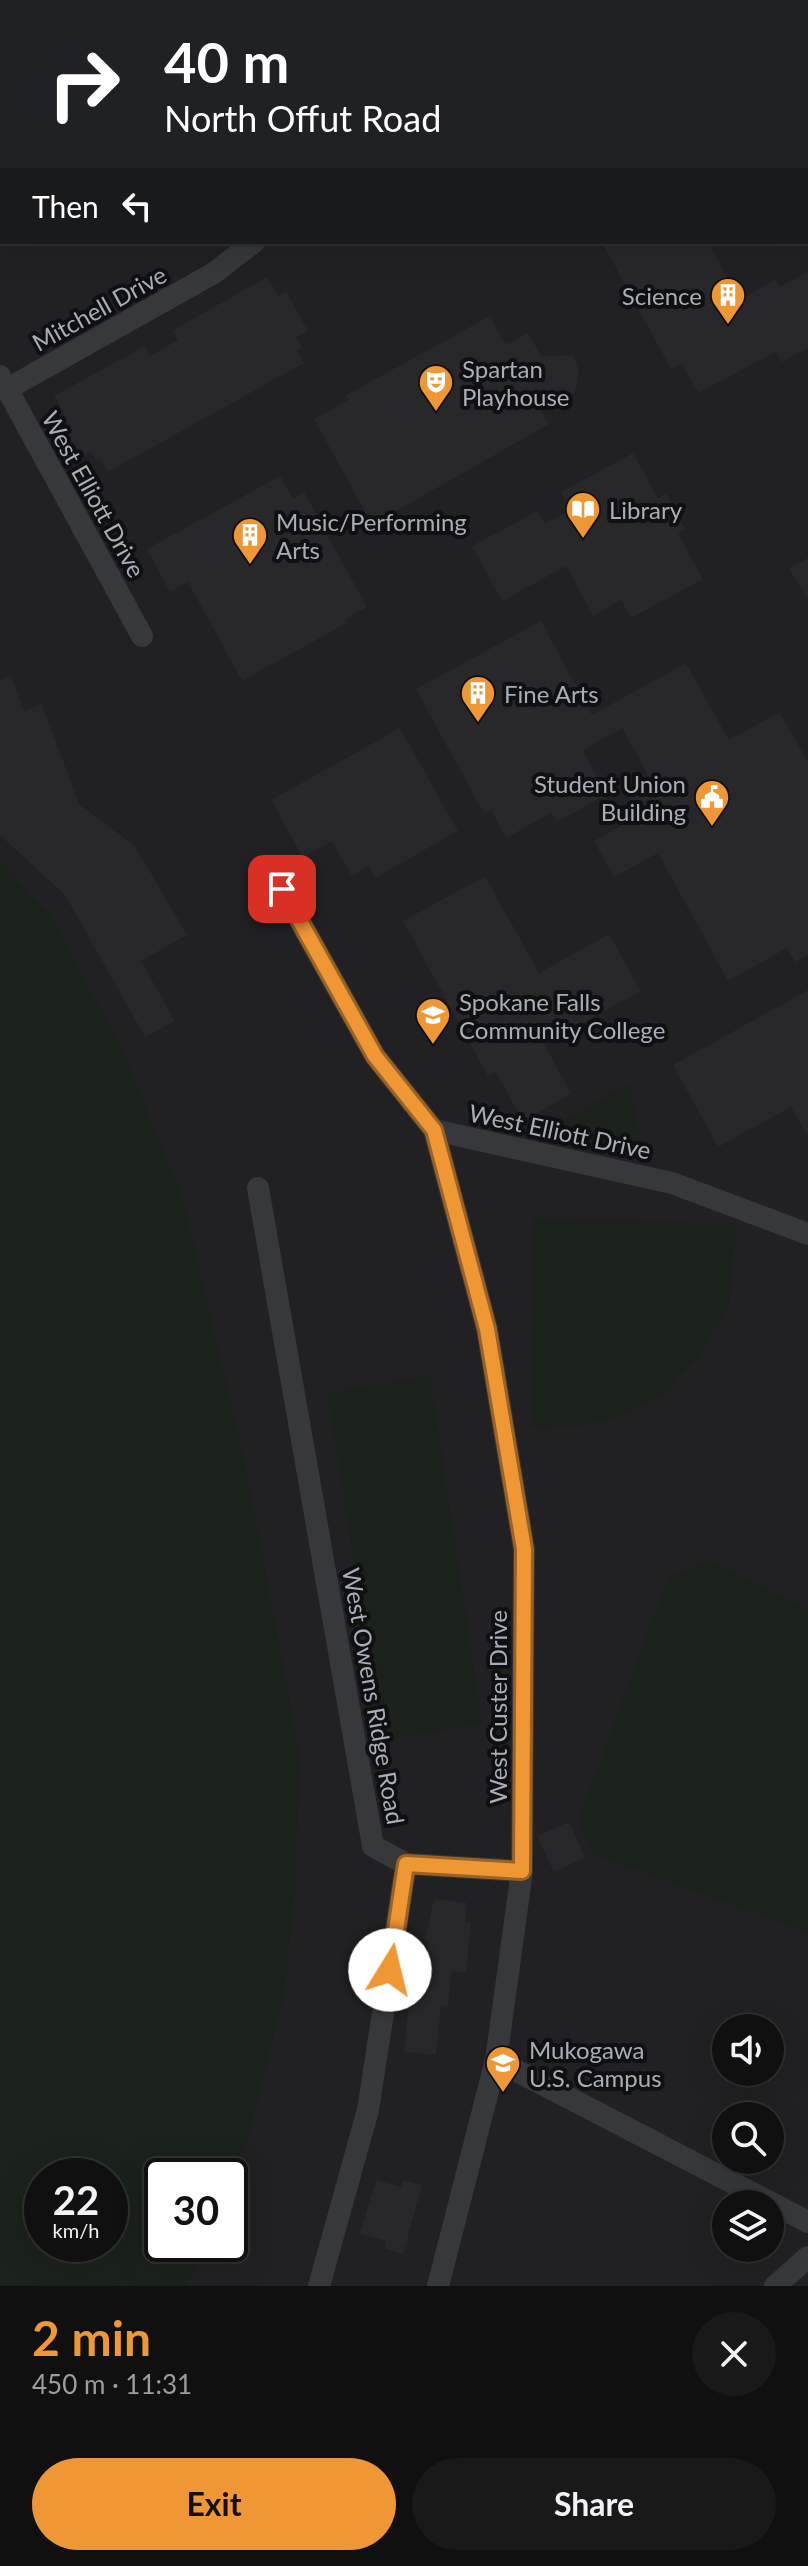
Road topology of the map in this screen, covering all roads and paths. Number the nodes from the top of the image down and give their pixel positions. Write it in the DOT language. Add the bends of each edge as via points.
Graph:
graph roads {
  1 [pos="251,244"];
  2 [pos="4,382"];
  3 [pos="142,636"];
  4 [pos="282,889"];
  5 [pos="434,1130"];
  6 [pos="258,1188"];
  7 [pos="808,1234"];
  8 [pos="406,1864"];
  9 [pos="522,1871"];
  10 [pos="496,2060"];
  11 [pos="808,2222"];
  12 [pos="808,2257"];
  13 [pos="319,2286"];
  14 [pos="438,2286"];
  15 [pos="775,2286"];
  1 -- 2 [label="street, Mitchell Drive" via="214,273"];
  2 -- 3 [label="street, West Elliott Drive"];
  4 -- 5 [label="street, West Elliott Drive" via="375,1056"];
  5 -- 7 [label="street, West Elliott Drive" via="672,1183"];
  5 -- 9 [label="street, West Custer Drive" via="487,1329 524,1549"];
  6 -- 8 [label="street, West Owens Ridge Road" via="373,1846"];
  8 -- 9 [label="street"];
  8 -- 13 [label="street" via="368,2110"];
  9 -- 10 [label="street, West Custer Drive"];
  10 -- 11 [label="street"];
  10 -- 14 [label="street, West Custer Drive"];
  12 -- 15 [label="street"];
}
